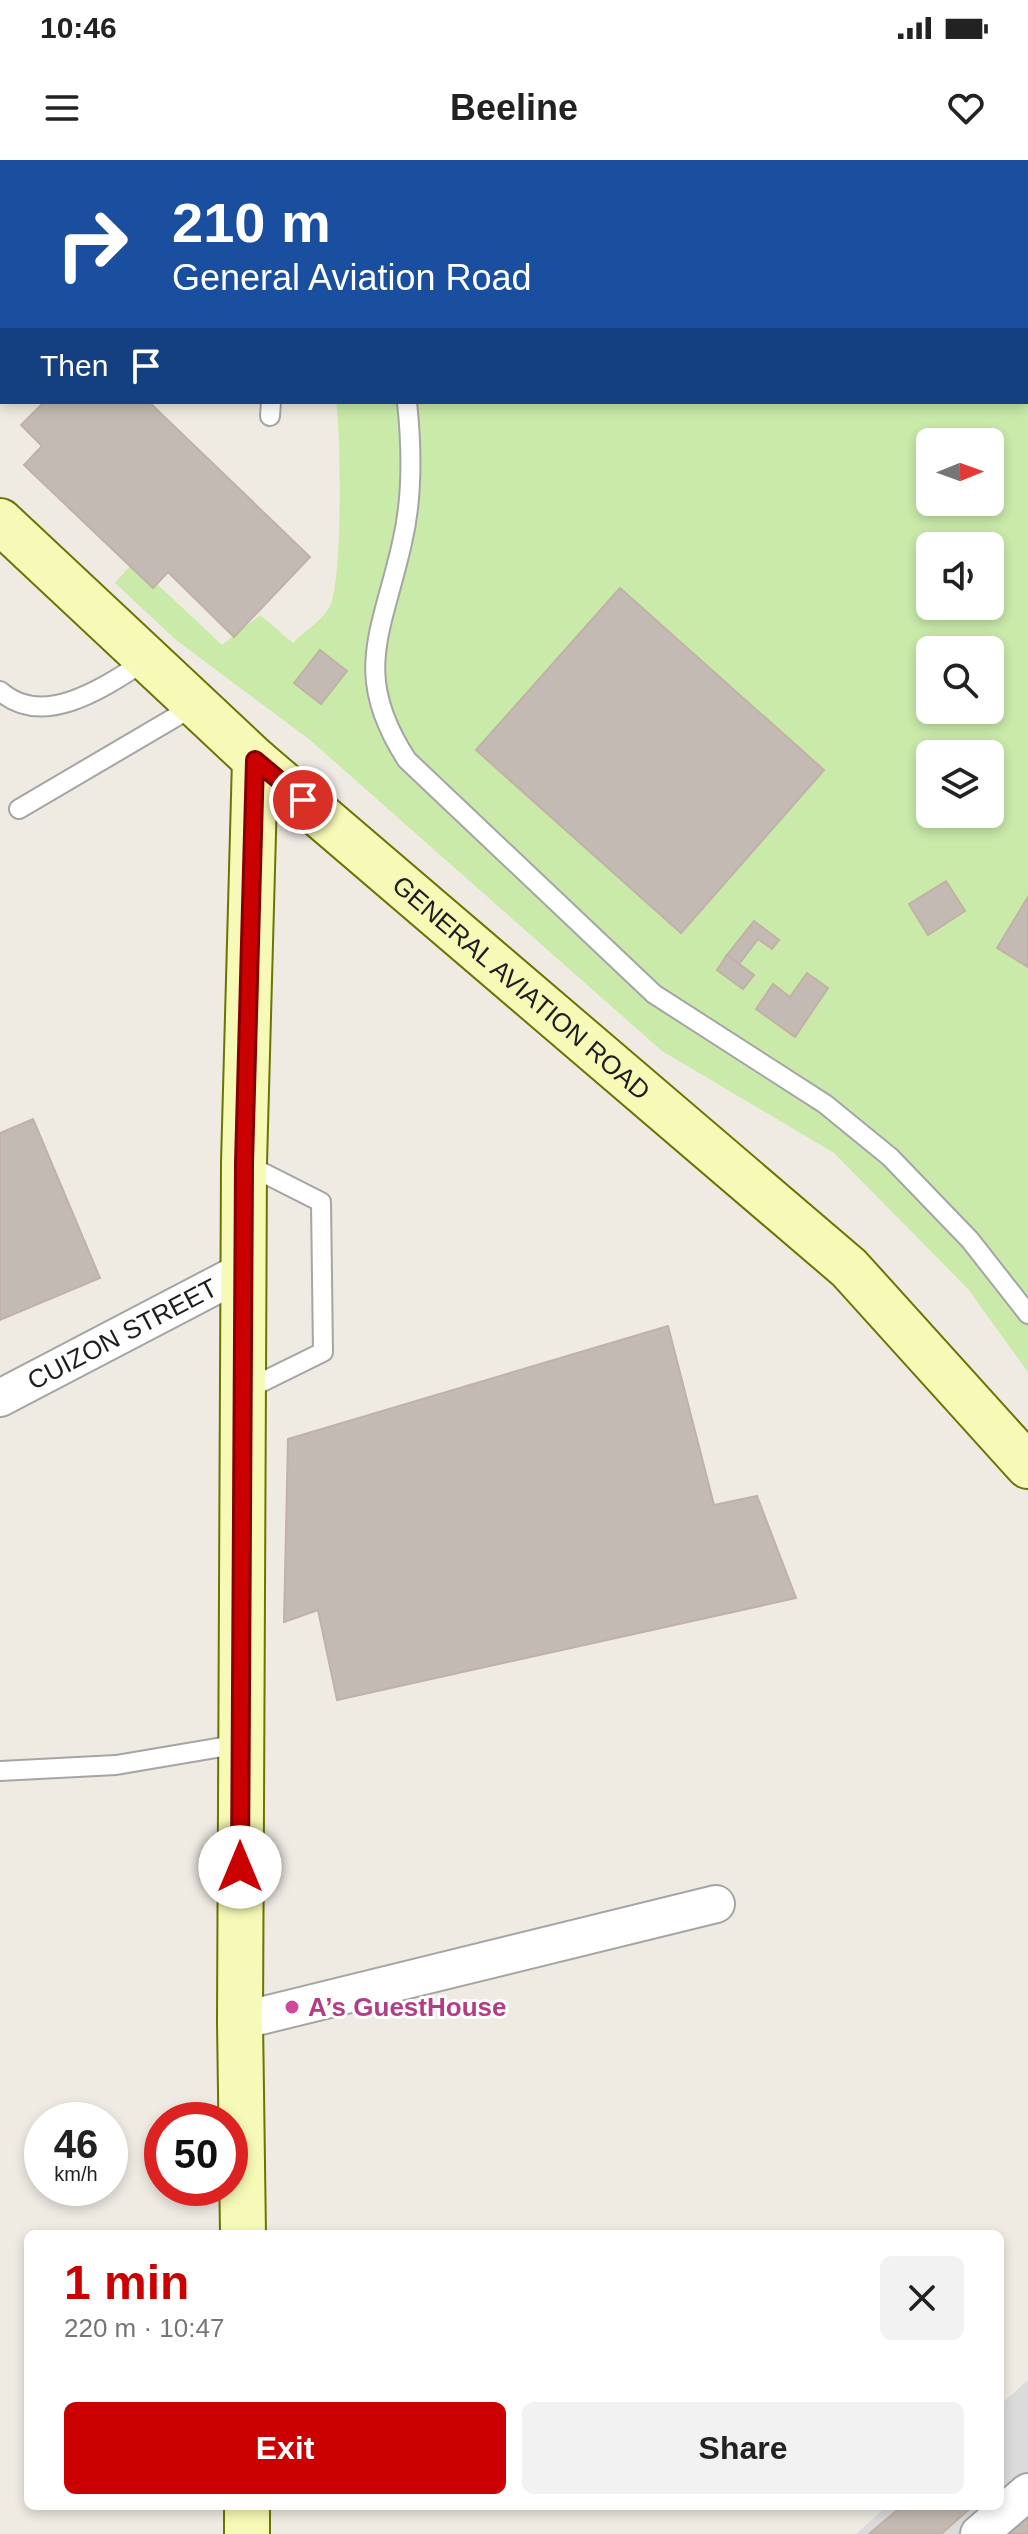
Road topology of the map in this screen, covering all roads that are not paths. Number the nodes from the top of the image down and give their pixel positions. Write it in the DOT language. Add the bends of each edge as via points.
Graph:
graph roads {
  1 [pos="407,404"];
  2 [pos="0,521"];
  3 [pos="148,659"];
  4 [pos="0,691"];
  5 [pos="196,705"];
  6 [pos="255,760"];
  7 [pos="19,809"];
  8 [pos="244,1163"];
  9 [pos="245,1270"];
  10 [pos="1028,1314"];
  11 [pos="244,1391"];
  12 [pos="0,1398"];
  13 [pos="1028,1466"];
  14 [pos="240,1744"];
  15 [pos="0,1771"];
  16 [pos="716,1904"];
  17 [pos="240,2021"];
  18 [pos="243,2230"];
  19 [pos="1028,2492"];
  20 [pos="247,2510"];
  21 [pos="247,2534"];
  22 [pos="979,2534"];
  1 -- 10 [label="lane" via="410,493 375,664 380,712 407,760 654,994 825,1104 890,1157 970,1240"];
  2 -- 3 [label="main road, GENERAL AVIATION ROAD"];
  3 -- 4 [label="lane" via="101,690 51,706 20,703"];
  3 -- 5 [label="main road, GENERAL AVIATION ROAD"];
  5 -- 6 [label="main road, GENERAL AVIATION ROAD"];
  5 -- 7 [label="lane"];
  6 -- 8 [label="main road"];
  6 -- 13 [label="main road, GENERAL AVIATION ROAD" via="849,1268"];
  8 -- 9 [label="main road"];
  8 -- 11 [label="lane" via="321,1202 323,1352"];
  9 -- 11 [label="main road"];
  9 -- 12 [label="street, CUIZON STREET"];
  11 -- 14 [label="main road"];
  14 -- 15 [label="lane" via="116,1765"];
  14 -- 17 [label="main road"];
  16 -- 17 [label="street"];
  17 -- 18 [label="main road"];
  19 -- 22 [label="street"];
  20 -- 21 [label="main road"];
}
